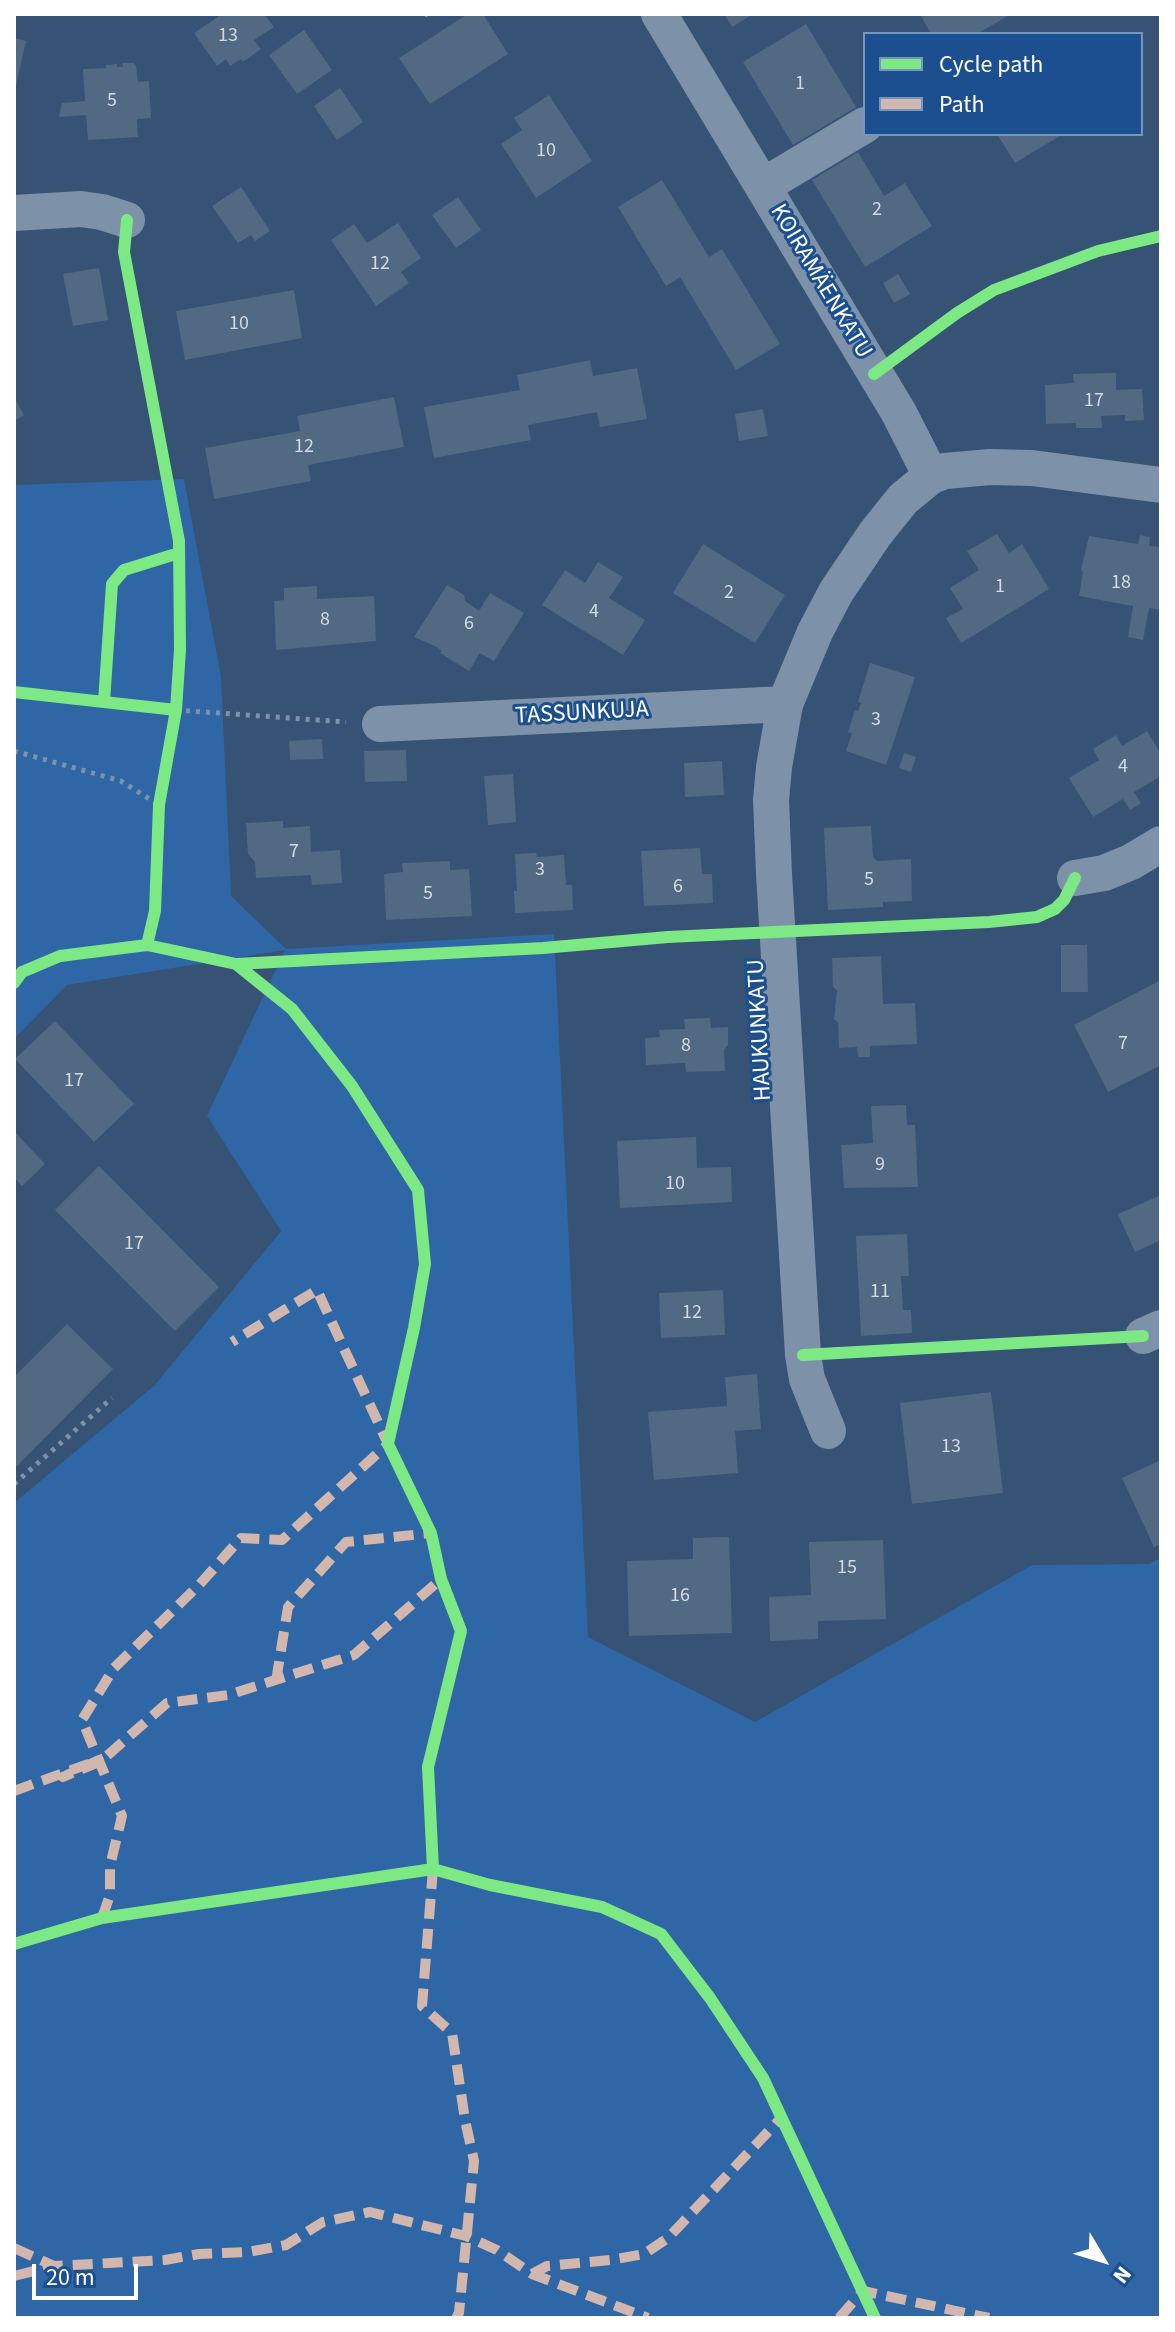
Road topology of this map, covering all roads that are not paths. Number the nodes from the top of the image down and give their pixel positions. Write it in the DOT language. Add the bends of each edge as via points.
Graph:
graph roads {
  1 [pos="659,14"];
  2 [pos="863,126"];
  3 [pos="763,186"];
  4 [pos="14,213"];
  5 [pos="127,220"];
  6 [pos="931,476"];
  7 [pos="1161,485"];
  8 [pos="785,704"];
  9 [pos="380,724"];
  10 [pos="1161,844"];
  11 [pos="1075,878"];
  12 [pos="828,1431"];
  1 -- 3 [label="street, KOIRAMÄENKATU"];
  2 -- 3 [label="street"];
  3 -- 6 [label="street, KOIRAMÄENKATU"];
  4 -- 5 [label="street" via="81,209"];
  6 -- 7 [label="street" via="961,469 1018,468"];
  6 -- 8 [label="street, HAUKUNKATU" via="903,499 849,570"];
  8 -- 9 [label="street, TASSUNKUJA"];
  8 -- 12 [label="street, HAUKUNKATU" via="771,800 793,1201 803,1355"];
  10 -- 11 [label="street" via="1104,873"];
}
